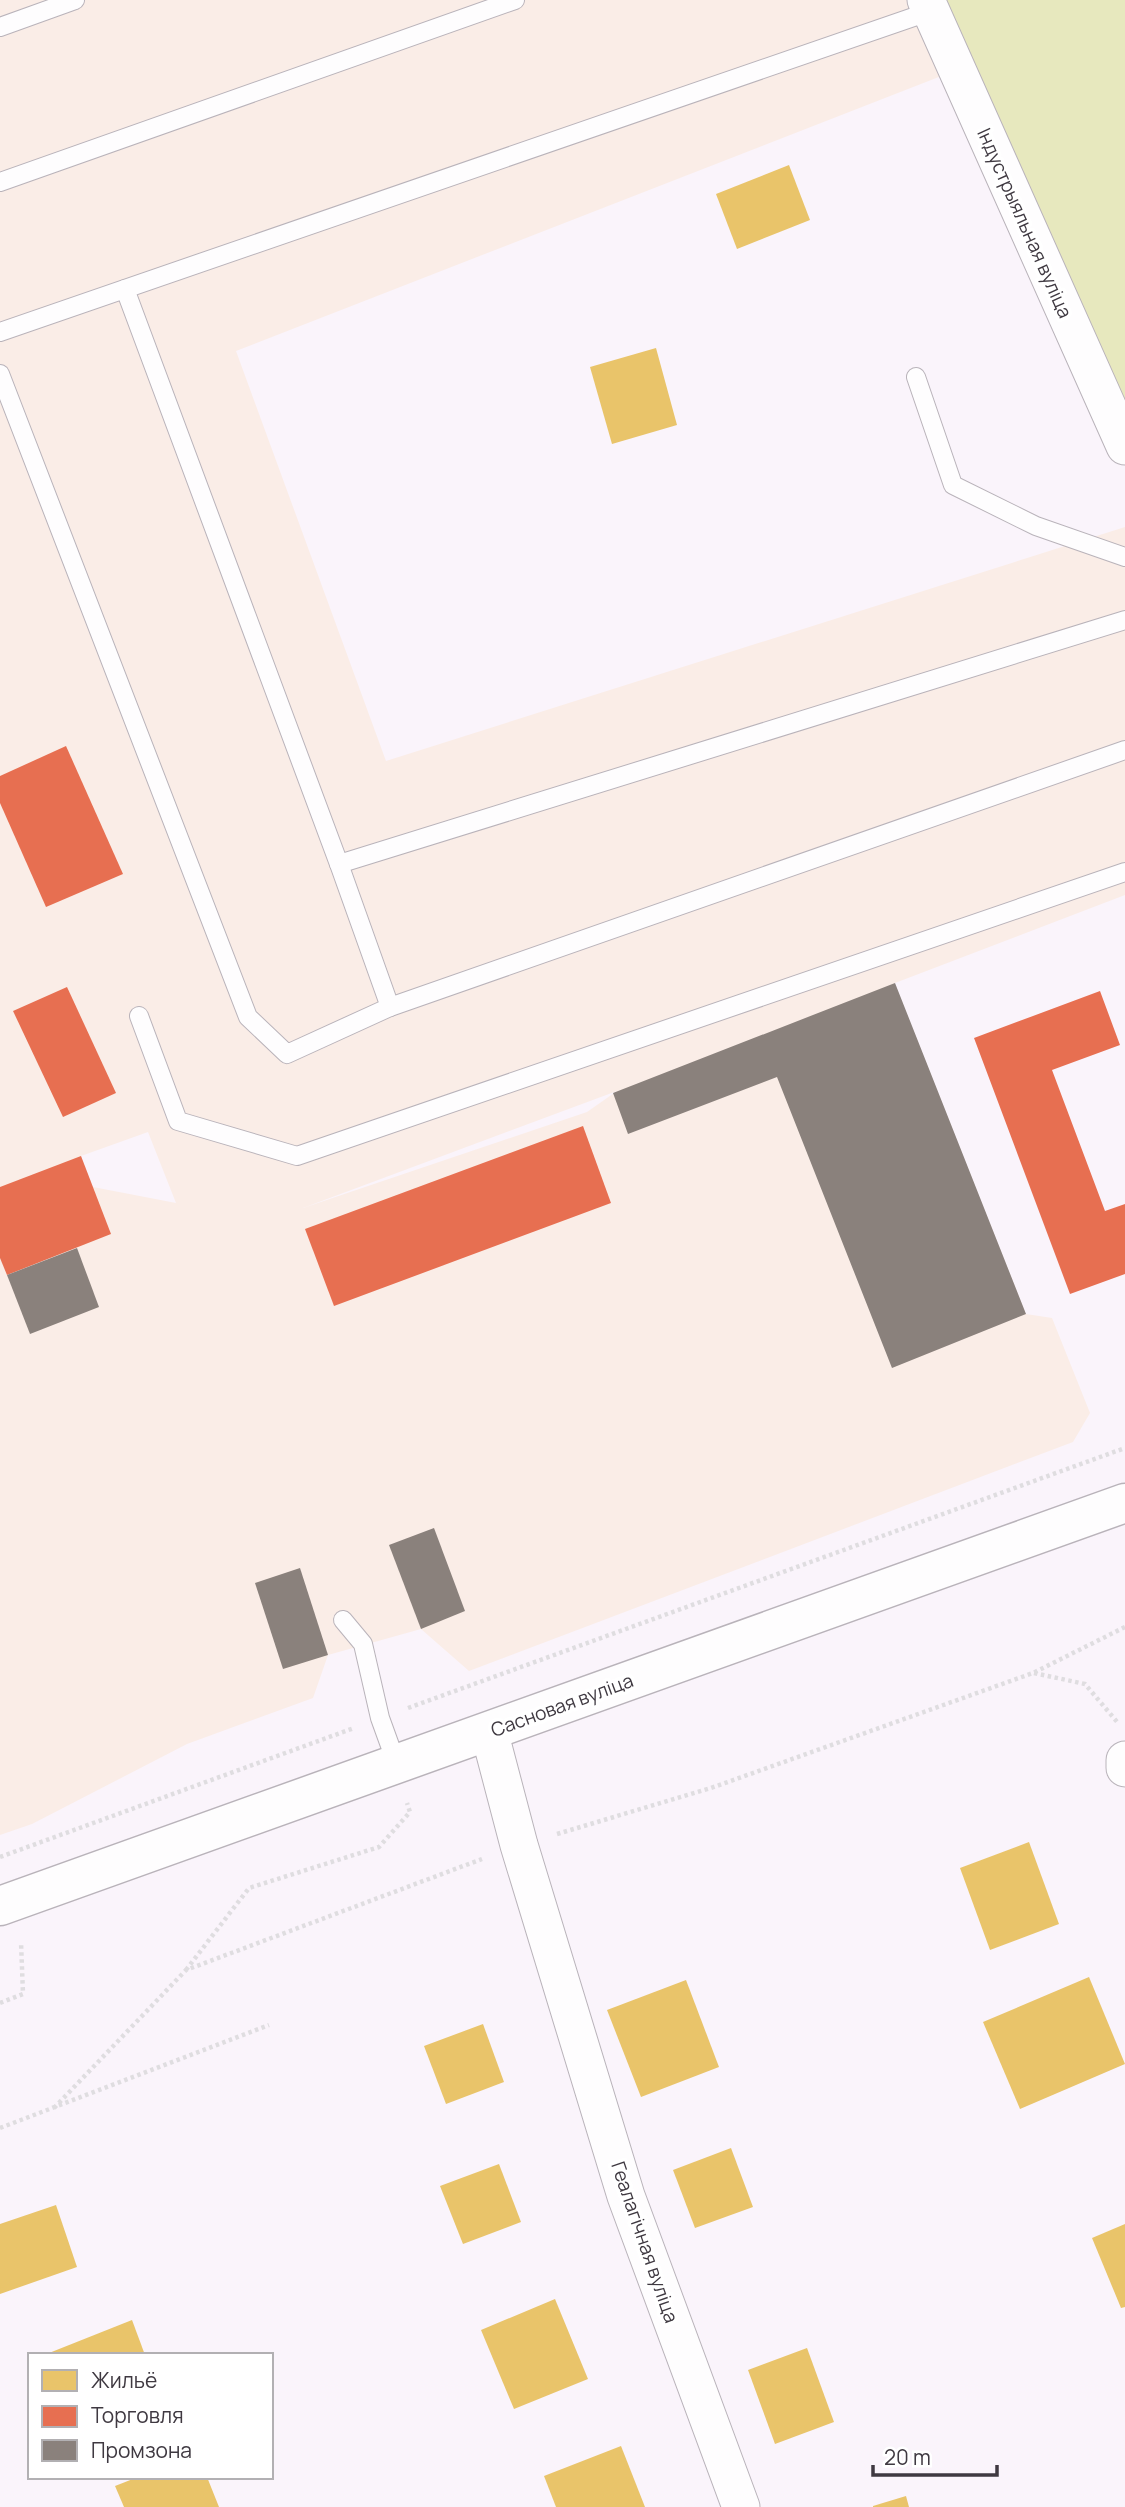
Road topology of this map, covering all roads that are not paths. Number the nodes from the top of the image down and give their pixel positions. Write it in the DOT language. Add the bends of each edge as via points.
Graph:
graph roads {
  1 [pos="75,0"];
  2 [pos="515,0"];
  3 [pos="929,6"];
  4 [pos="0,27"];
  5 [pos="0,182"];
  6 [pos="125,289"];
  7 [pos="0,332"];
  8 [pos="0,374"];
  9 [pos="916,377"];
  10 [pos="1125,446"];
  11 [pos="1125,557"];
  12 [pos="1125,620"];
  13 [pos="1125,750"];
  14 [pos="339,864"];
  15 [pos="1125,872"];
  16 [pos="390,1007"];
  17 [pos="139,1016"];
  18 [pos="1125,1503"];
  19 [pos="342,1620"];
  20 [pos="489,1731"];
  21 [pos="1125,1760"];
  22 [pos="397,1765"];
  23 [pos="1125,1768"];
  24 [pos="10,1903"];
  25 [pos="741,2507"];
  1 -- 4 [label="lane"];
  2 -- 5 [label="lane"];
  3 -- 6 [label="lane"];
  3 -- 10 [label="street, Індустрыяльная вуліца"];
  6 -- 7 [label="lane"];
  6 -- 14 [label="lane"];
  8 -- 16 [label="lane" via="248,1017 287,1054"];
  9 -- 11 [label="lane" via="953,485 1036,526"];
  12 -- 14 [label="lane"];
  13 -- 16 [label="lane"];
  14 -- 16 [label="lane"];
  15 -- 17 [label="lane" via="296,1156 178,1121"];
  18 -- 20 [label="street, Сасновая вуліца"];
  19 -- 22 [label="lane" via="363,1644 380,1718"];
  20 -- 22 [label="street, Сасновая вуліца"];
  20 -- 25 [label="street, Геалагічная вуліца" via="626,2196"];
  21 -- 23 [label="street"];
  22 -- 24 [label="street, Сасновая вуліца"];
}
